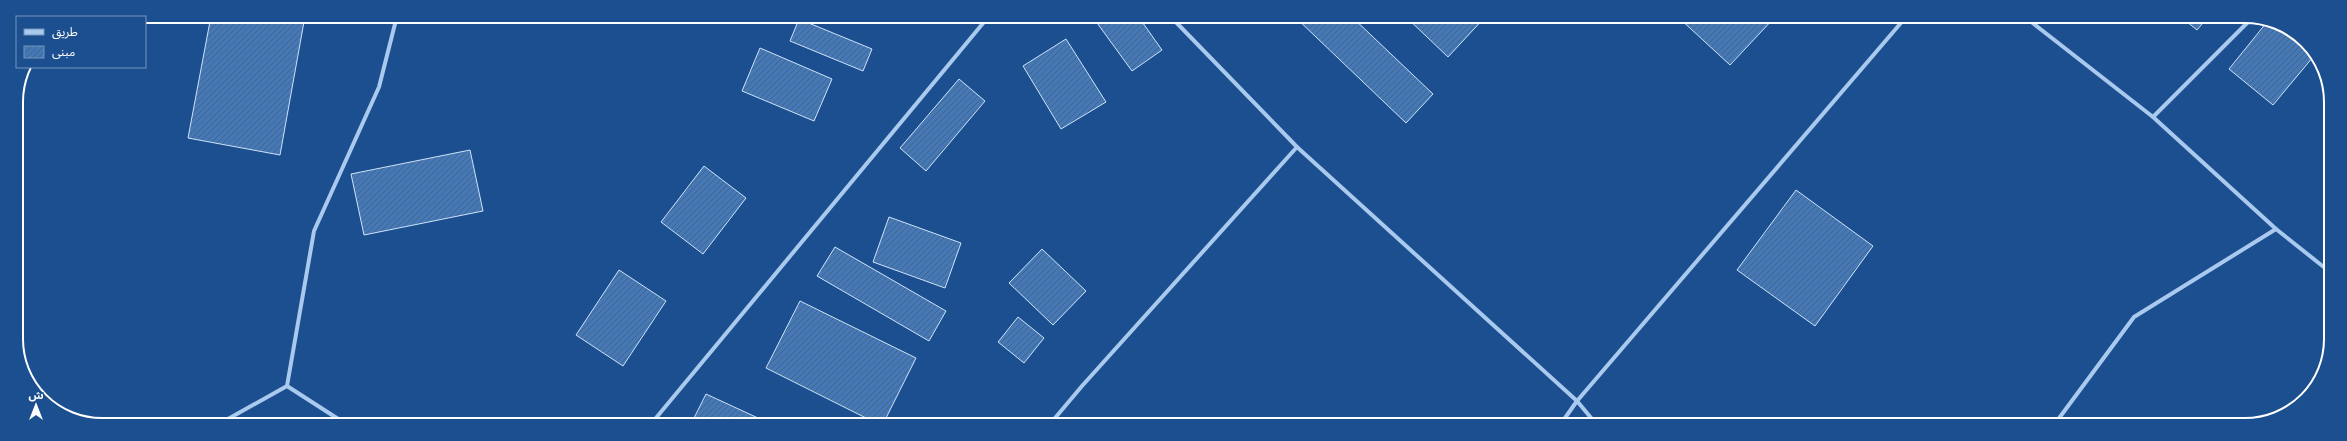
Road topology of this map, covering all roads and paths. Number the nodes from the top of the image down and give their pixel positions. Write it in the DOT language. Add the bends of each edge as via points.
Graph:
graph roads {
  1 [pos="395,23"];
  2 [pos="982,23"];
  3 [pos="1177,23"];
  4 [pos="1901,23"];
  5 [pos="2033,23"];
  6 [pos="2247,23"];
  7 [pos="2153,117"];
  8 [pos="1297,147"];
  9 [pos="2276,229"];
  10 [pos="2324,267"];
  11 [pos="287,386"];
  12 [pos="1577,401"];
  13 [pos="230,418"];
  14 [pos="337,418"];
  15 [pos="656,418"];
  16 [pos="1055,418"];
  17 [pos="1565,418"];
  18 [pos="1591,418"];
  19 [pos="2059,418"];
  1 -- 11 [label="street" via="379,87 314,231"];
  2 -- 15 [label="street"];
  3 -- 8 [label="street"];
  4 -- 12 [label="street"];
  5 -- 7 [label="street"];
  6 -- 7 [label="street"];
  7 -- 9 [label="street"];
  8 -- 12 [label="street"];
  8 -- 16 [label="street"];
  9 -- 10 [label="street"];
  9 -- 19 [label="street" via="2134,317"];
  11 -- 13 [label="street"];
  11 -- 14 [label="street"];
  12 -- 17 [label="street"];
  12 -- 18 [label="street"];
}
